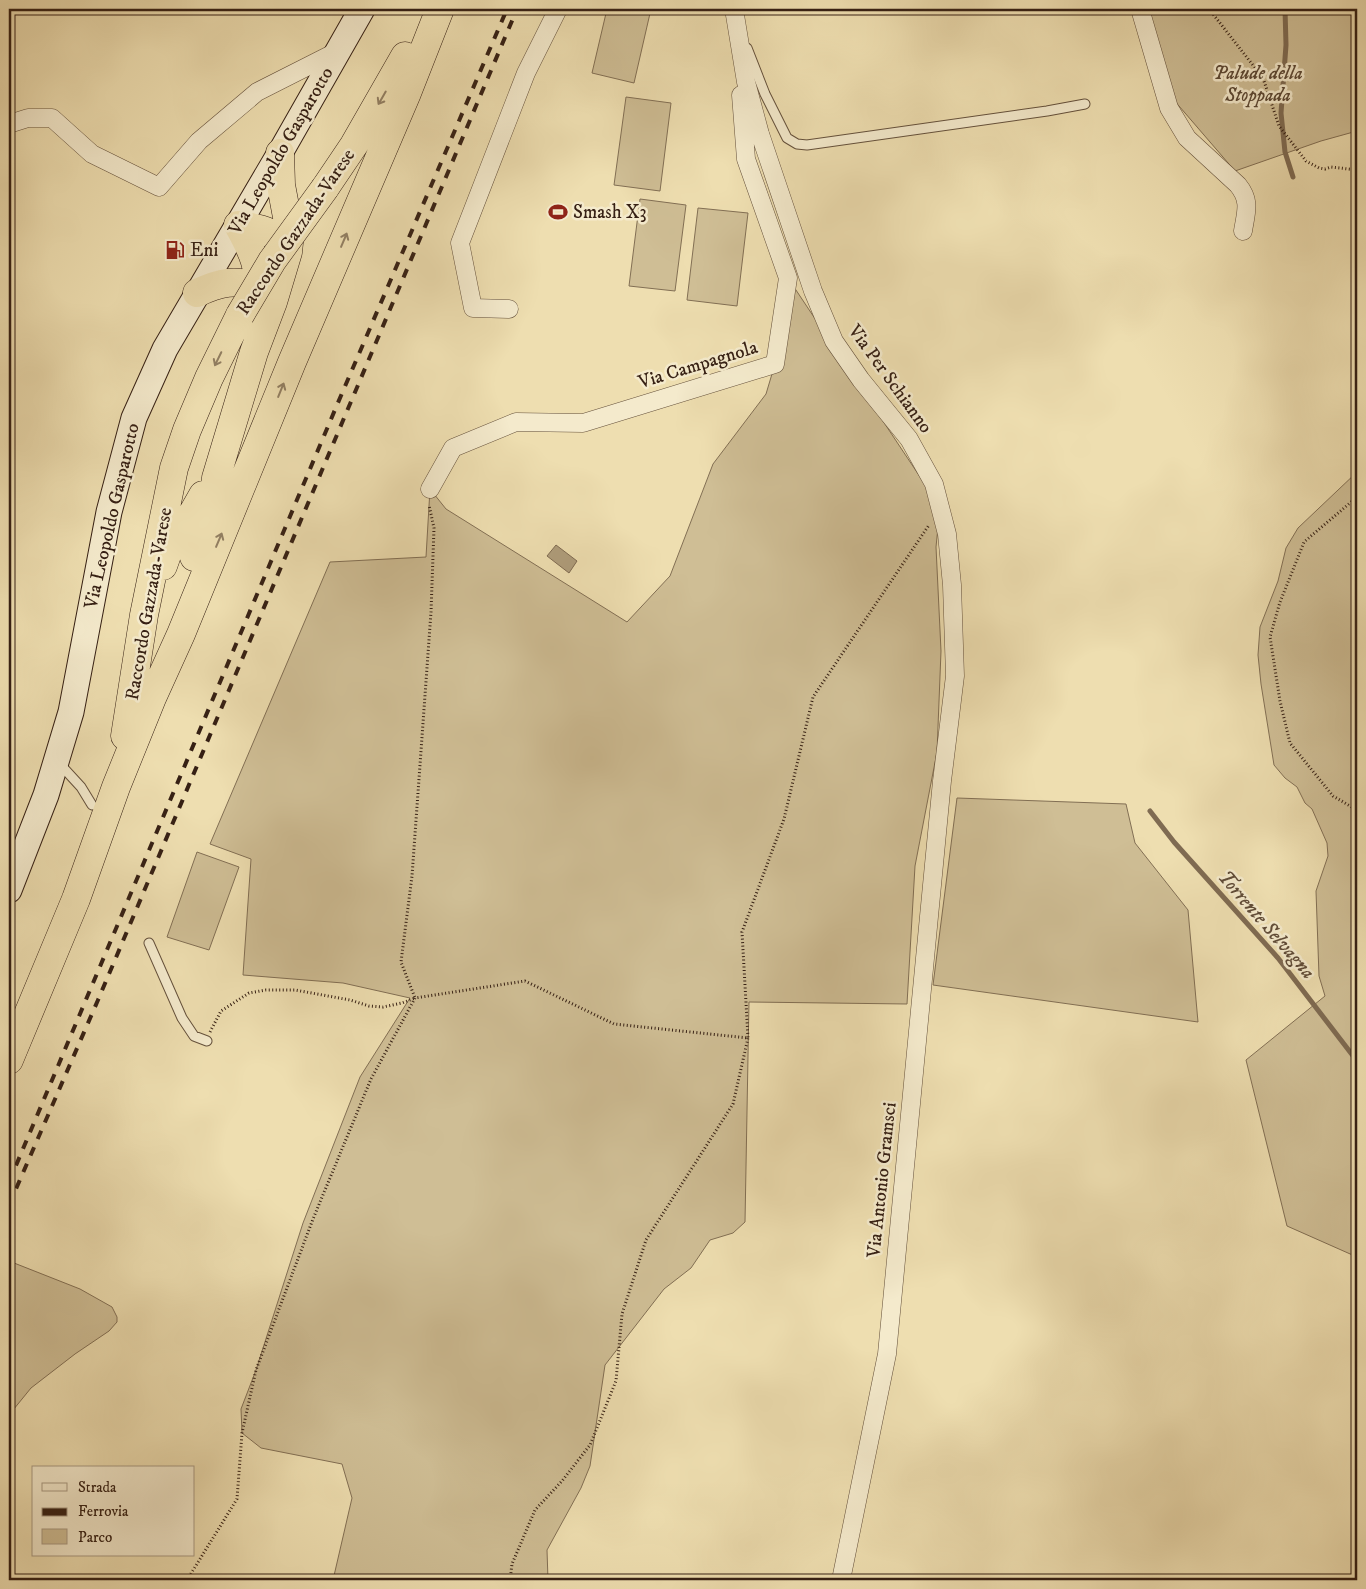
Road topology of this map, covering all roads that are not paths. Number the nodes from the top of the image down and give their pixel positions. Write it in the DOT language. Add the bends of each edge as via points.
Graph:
graph roads {
  1 [pos="362,9"];
  2 [pos="431,9"];
  3 [pos="440,9"];
  4 [pos="558,9"];
  5 [pos="1140,9"];
  6 [pos="734,13"];
  7 [pos="338,51"];
  8 [pos="1085,104"];
  9 [pos="9,124"];
  10 [pos="280,153"];
  11 [pos="238,225"];
  12 [pos="1243,231"];
  13 [pos="288,252"];
  14 [pos="259,290"];
  15 [pos="197,293"];
  16 [pos="509,309"];
  17 [pos="254,352"];
  18 [pos="216,478"];
  19 [pos="430,497"];
  20 [pos="152,698"];
  21 [pos="128,718"];
  22 [pos="56,760"];
  23 [pos="942,781"];
  24 [pos="116,788"];
  25 [pos="92,805"];
  26 [pos="9,890"];
  27 [pos="149,943"];
  28 [pos="207,1041"];
  29 [pos="9,1060"];
  30 [pos="841,1580"];
  1 -- 7 [label="main road, Via Leopoldo Gasparotto"];
  2 -- 21 [label="highway, Raccordo Gazzada-Varese, one-way, bridge" via="376,110 272,262 240,315 186,430 174,468 144,615"];
  20 -- 3 [label="highway, Raccordo Gazzada-Varese, one-way"];
  4 -- 16 [label="street" via="526,73 460,243 473,308"];
  5 -- 12 [label="street" via="1169,108 1187,138 1245,194"];
  6 -- 8 [label="lane" via="765,94 787,138 796,144 1047,112"];
  6 -- 19 [label="street, Via Campagnola" via="746,159 788,278 775,364 582,423 516,422 453,448"];
  6 -- 23 [label="street, Via Per Schianno" via="746,82 760,134 816,300 834,341 909,439 934,484 947,534 955,676"];
  7 -- 9 [label="street" via="257,92 199,142 159,187 92,154 52,118 28,118"];
  7 -- 10 [label="main road, Via Leopoldo Gasparotto"];
  10 -- 11 [label="main road, Via Leopoldo Gasparotto"];
  10 -- 13 [label="highway" via="281,185 290,233"];
  11 -- 13 [label="highway" via="275,236"];
  11 -- 14 [label="highway" via="257,266"];
  11 -- 15 [label="main road, Via Leopoldo Gasparotto"];
  13 -- 17 [label="highway"];
  14 -- 15 [label="highway" via="250,284 238,283 217,285"];
  14 -- 17 [label="highway"];
  15 -- 22 [label="main road, Via Leopoldo Gasparotto" via="165,349 134,418 109,512 71,712"];
  17 -- 18 [label="highway"];
  18 -- 20 [label="highway" via="208,515 167,638"];
  18 -- 21 [label="highway" via="208,485 164,562"];
  20 -- 24 [label="highway, Raccordo Gazzada-Varese"];
  21 -- 24 [label="highway, Raccordo Gazzada-Varese"];
  22 -- 25 [label="lane" via="81,787"];
  22 -- 26 [label="main road, Via Leopoldo Gasparotto"];
  23 -- 30 [label="street, Via Antonio Gramsci" via="887,1354"];
  24 -- 29 [label="highway, Raccordo Gazzada-Varese" via="76,899"];
  27 -- 28 [label="lane" via="182,1018 194,1036"];
}
